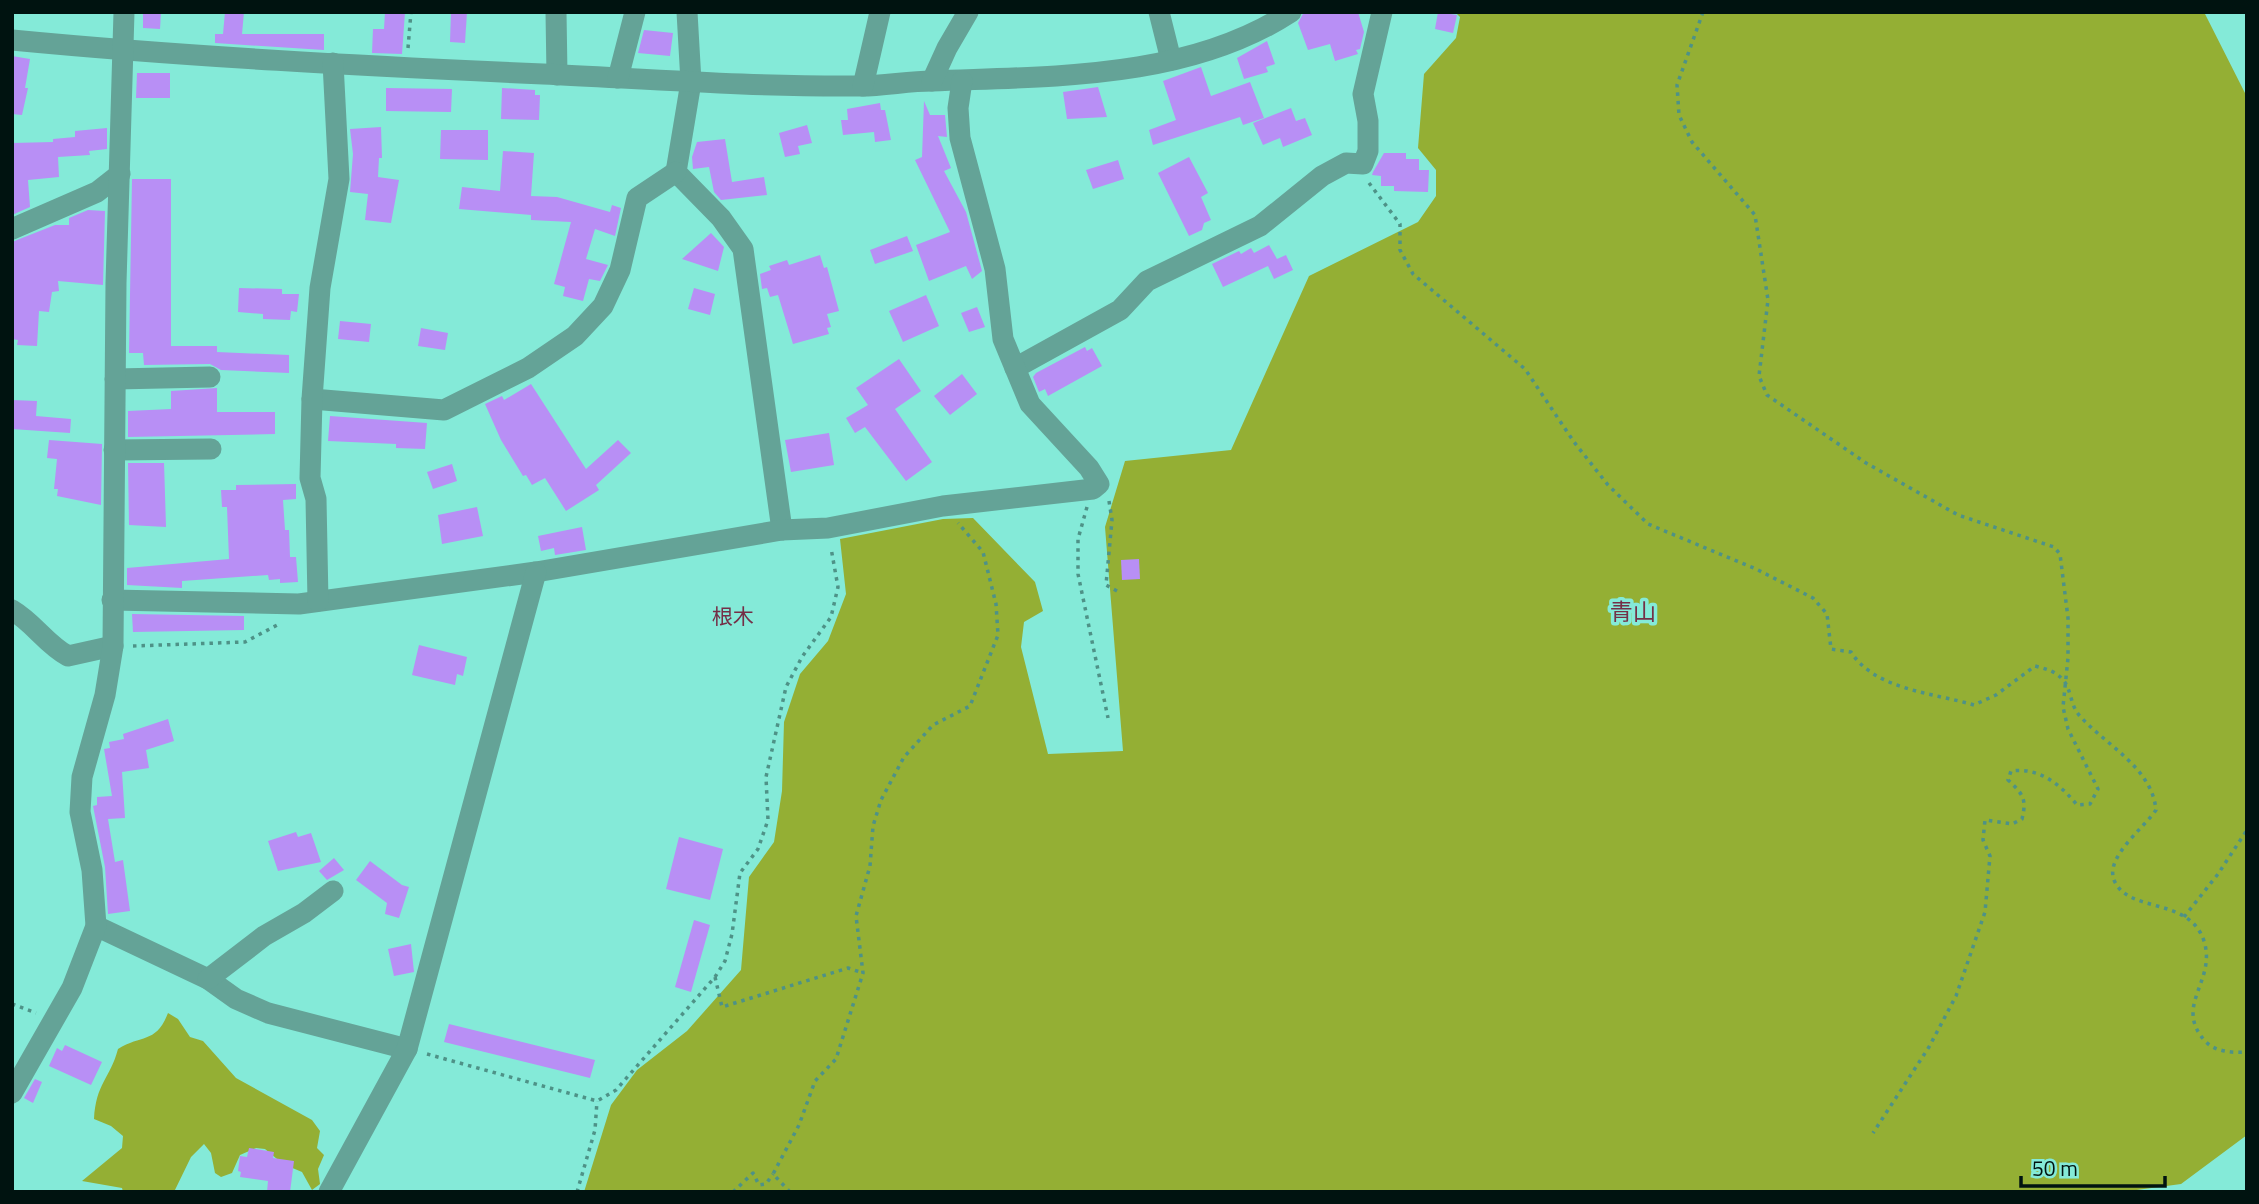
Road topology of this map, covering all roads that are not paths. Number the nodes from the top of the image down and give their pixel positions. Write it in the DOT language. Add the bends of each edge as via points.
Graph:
graph roads {
  1 [pos="124,12"];
  2 [pos="556,12"];
  3 [pos="635,12"];
  4 [pos="687,12"];
  5 [pos="880,12"];
  6 [pos="968,12"];
  7 [pos="1159,12"];
  8 [pos="1291,12"];
  9 [pos="1382,12"];
  10 [pos="12,40"];
  11 [pos="122,50"];
  12 [pos="1171,60"];
  13 [pos="333,63"];
  14 [pos="557,75"];
  15 [pos="618,78"];
  16 [pos="932,80"];
  17 [pos="962,80"];
  18 [pos="691,82"];
  19 [pos="863,86"];
  20 [pos="676,172"];
  21 [pos="120,174"];
  22 [pos="12,229"];
  23 [pos="1015,368"];
  24 [pos="210,377"];
  25 [pos="115,379"];
  26 [pos="312,399"];
  27 [pos="211,449"];
  28 [pos="114,450"];
  29 [pos="782,530"];
  30 [pos="536,572"];
  31 [pos="112,600"];
  32 [pos="308,602"];
  33 [pos="12,610"];
  34 [pos="113,646"];
  35 [pos="333,891"];
  36 [pos="96,926"];
  37 [pos="208,979"];
  38 [pos="407,1049"];
  39 [pos="12,1093"];
  40 [pos="329,1192"];
  1 -- 11 [label="street"];
  2 -- 14 [label="street"];
  3 -- 15 [label="street"];
  4 -- 18 [label="street"];
  5 -- 19 [label="street"];
  6 -- 16 [label="street"];
  7 -- 12 [label="street"];
  8 -- 12 [label="street" via="1244,36"];
  9 -- 23 [label="street" via="1363,94 1368,141 1363,164 1346,163 1322,176 1260,226 1147,281 1120,310"];
  10 -- 11 [label="street"];
  11 -- 13 [label="street"];
  11 -- 21 [label="street"];
  12 -- 17 [label="street" via="1114,72"];
  13 -- 14 [label="street"];
  13 -- 26 [label="street" via="339,178 320,288"];
  14 -- 15 [label="street"];
  15 -- 18 [label="street"];
  16 -- 17 [label="street"];
  16 -- 19 [label="street"];
  17 -- 23 [label="street" via="960,138 995,269 1003,339"];
  18 -- 19 [label="street"];
  18 -- 20 [label="street"];
  20 -- 26 [label="street" via="637,198 620,270 604,306 575,336 528,368 444,410"];
  20 -- 29 [label="street" via="721,218 743,249"];
  21 -- 22 [label="street" via="97,192"];
  21 -- 25 [label="street"];
  23 -- 29 [label="street" via="1030,404 1089,468 1096,486 943,506 828,528"];
  24 -- 25 [label="street"];
  25 -- 28 [label="street"];
  26 -- 32 [label="street" via="310,478 316,499"];
  27 -- 28 [label="street"];
  28 -- 31 [label="street"];
  29 -- 30 [label="street"];
  30 -- 32 [label="street"];
  30 -- 38 [label="street"];
  31 -- 32 [label="street"];
  31 -- 34 [label="street"];
  33 -- 34 [label="street" via="68,656"];
  34 -- 36 [label="street" via="80,812 92,870"];
  35 -- 37 [label="street"];
  36 -- 37 [label="street"];
  36 -- 39 [label="street" via="72,988"];
  37 -- 38 [label="street" via="236,999 268,1013"];
  38 -- 40 [label="street"];
}
